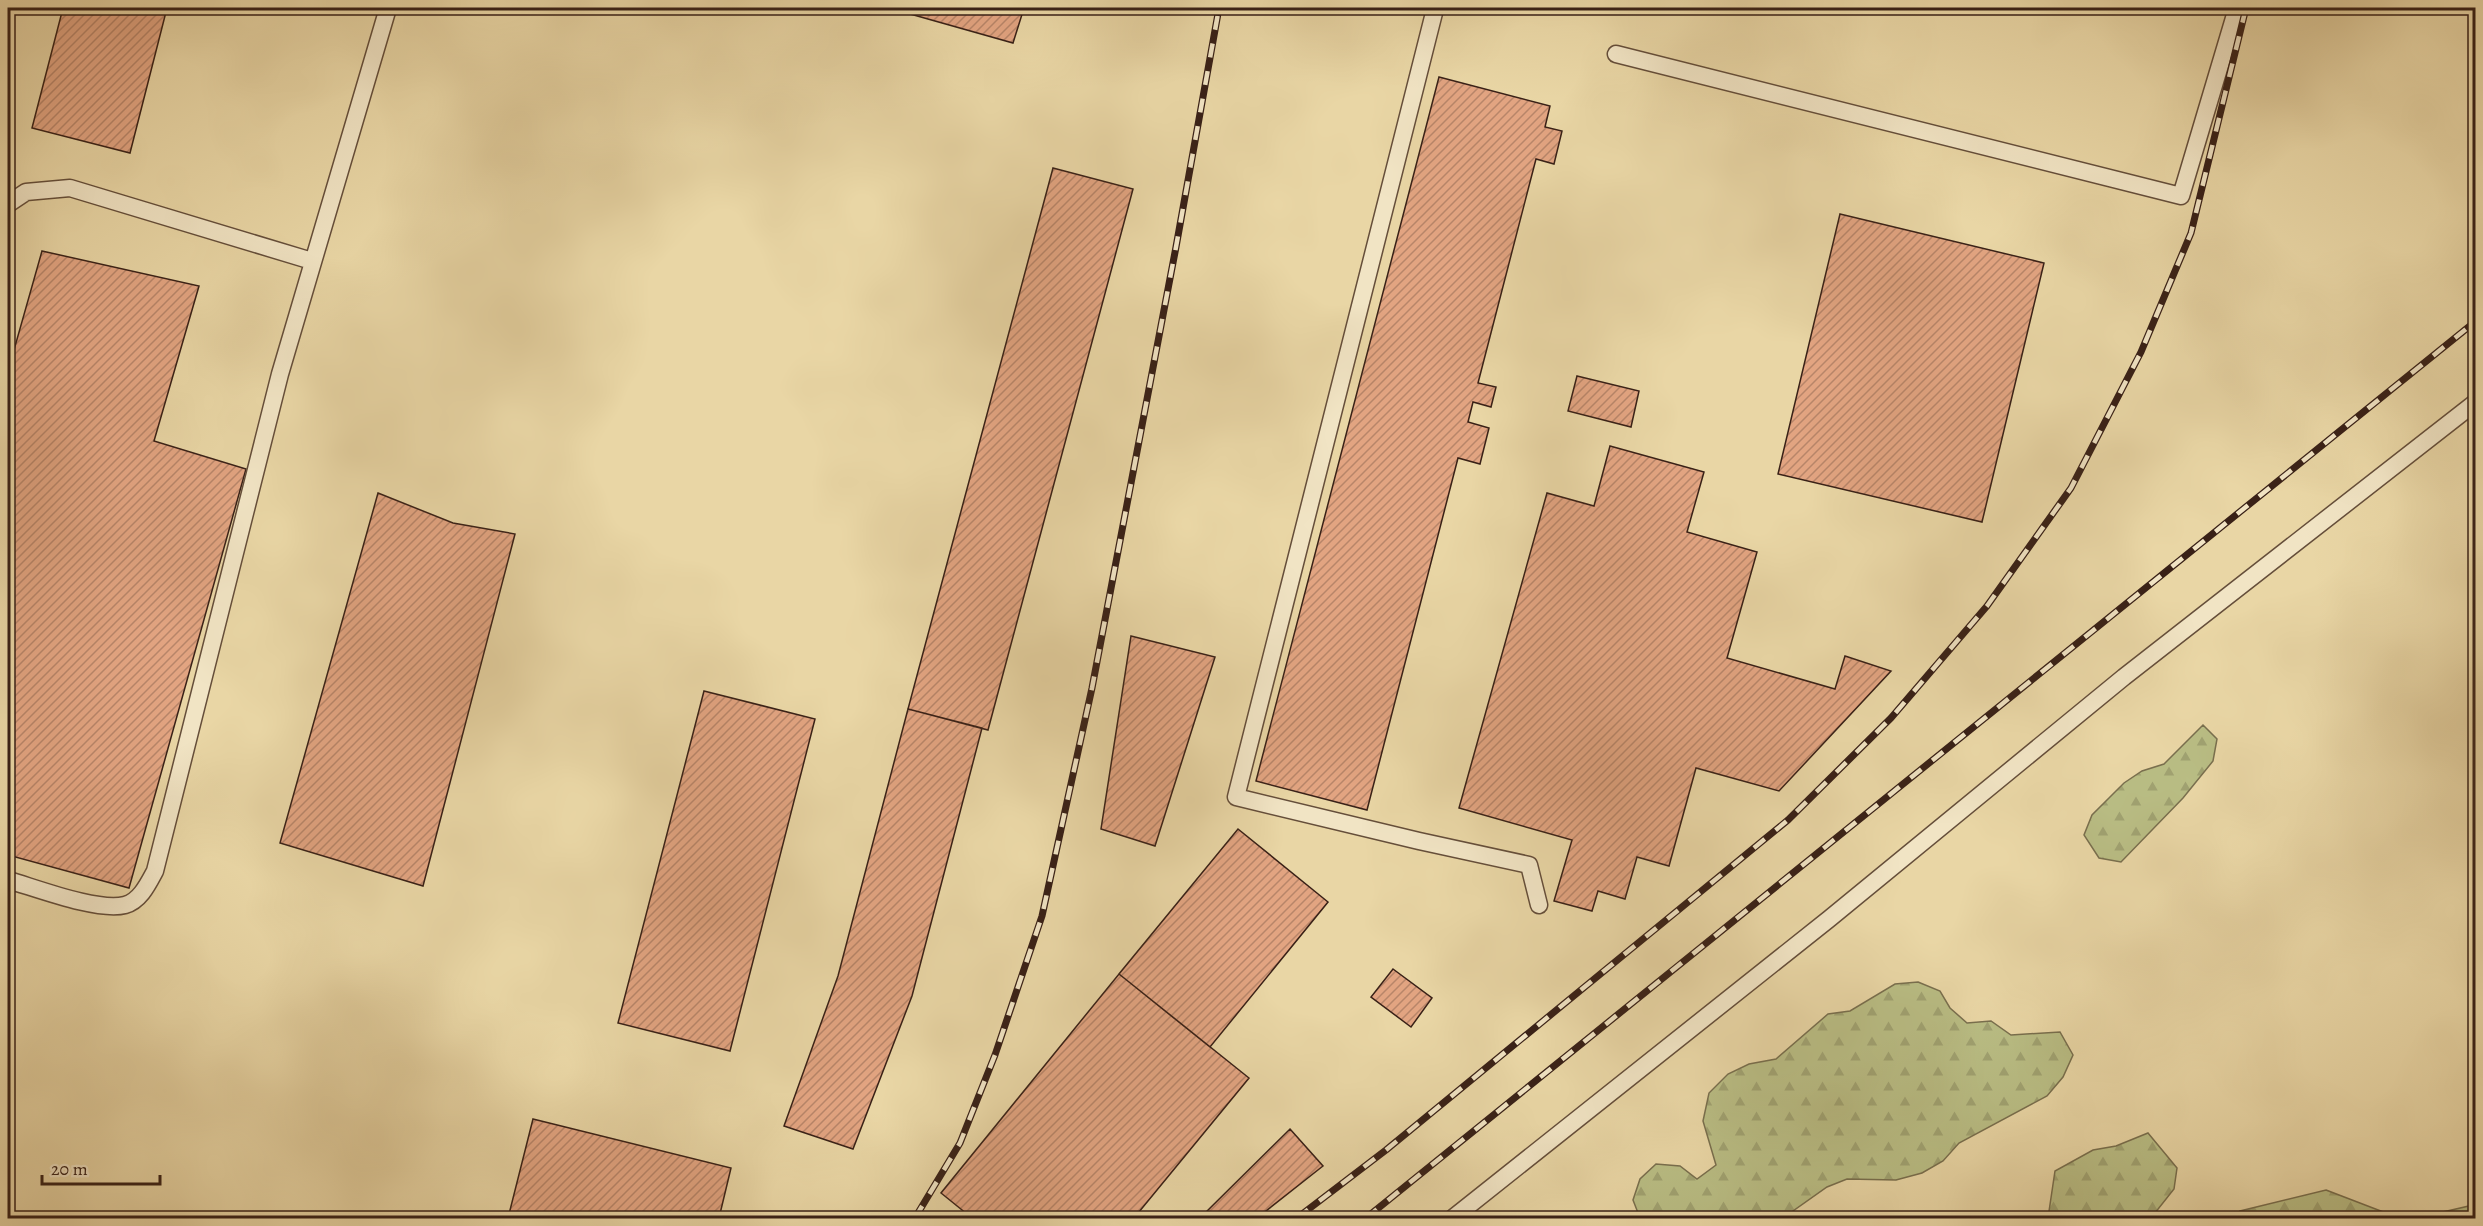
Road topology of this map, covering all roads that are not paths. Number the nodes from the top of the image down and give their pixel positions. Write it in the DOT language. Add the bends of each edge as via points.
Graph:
graph roads {
  1 [pos="387,8"];
  2 [pos="1431,8"];
  3 [pos="2237,8"];
  4 [pos="1616,54"];
  5 [pos="8,204"];
  6 [pos="312,261"];
  7 [pos="2475,402"];
  8 [pos="8,880"];
  9 [pos="1539,905"];
  10 [pos="1453,1218"];
  1 -- 6 [label="lane"];
  2 -- 9 [label="lane" via="1435,9 1236,797 1529,865"];
  3 -- 4 [label="lane" via="2181,196"];
  5 -- 6 [label="lane" via="26,192 70,188"];
  6 -- 8 [label="lane" via="155,871 144,892 127,905 104,906"];
  7 -- 10 [label="lane" via="2124,677 1829,919"];
}
